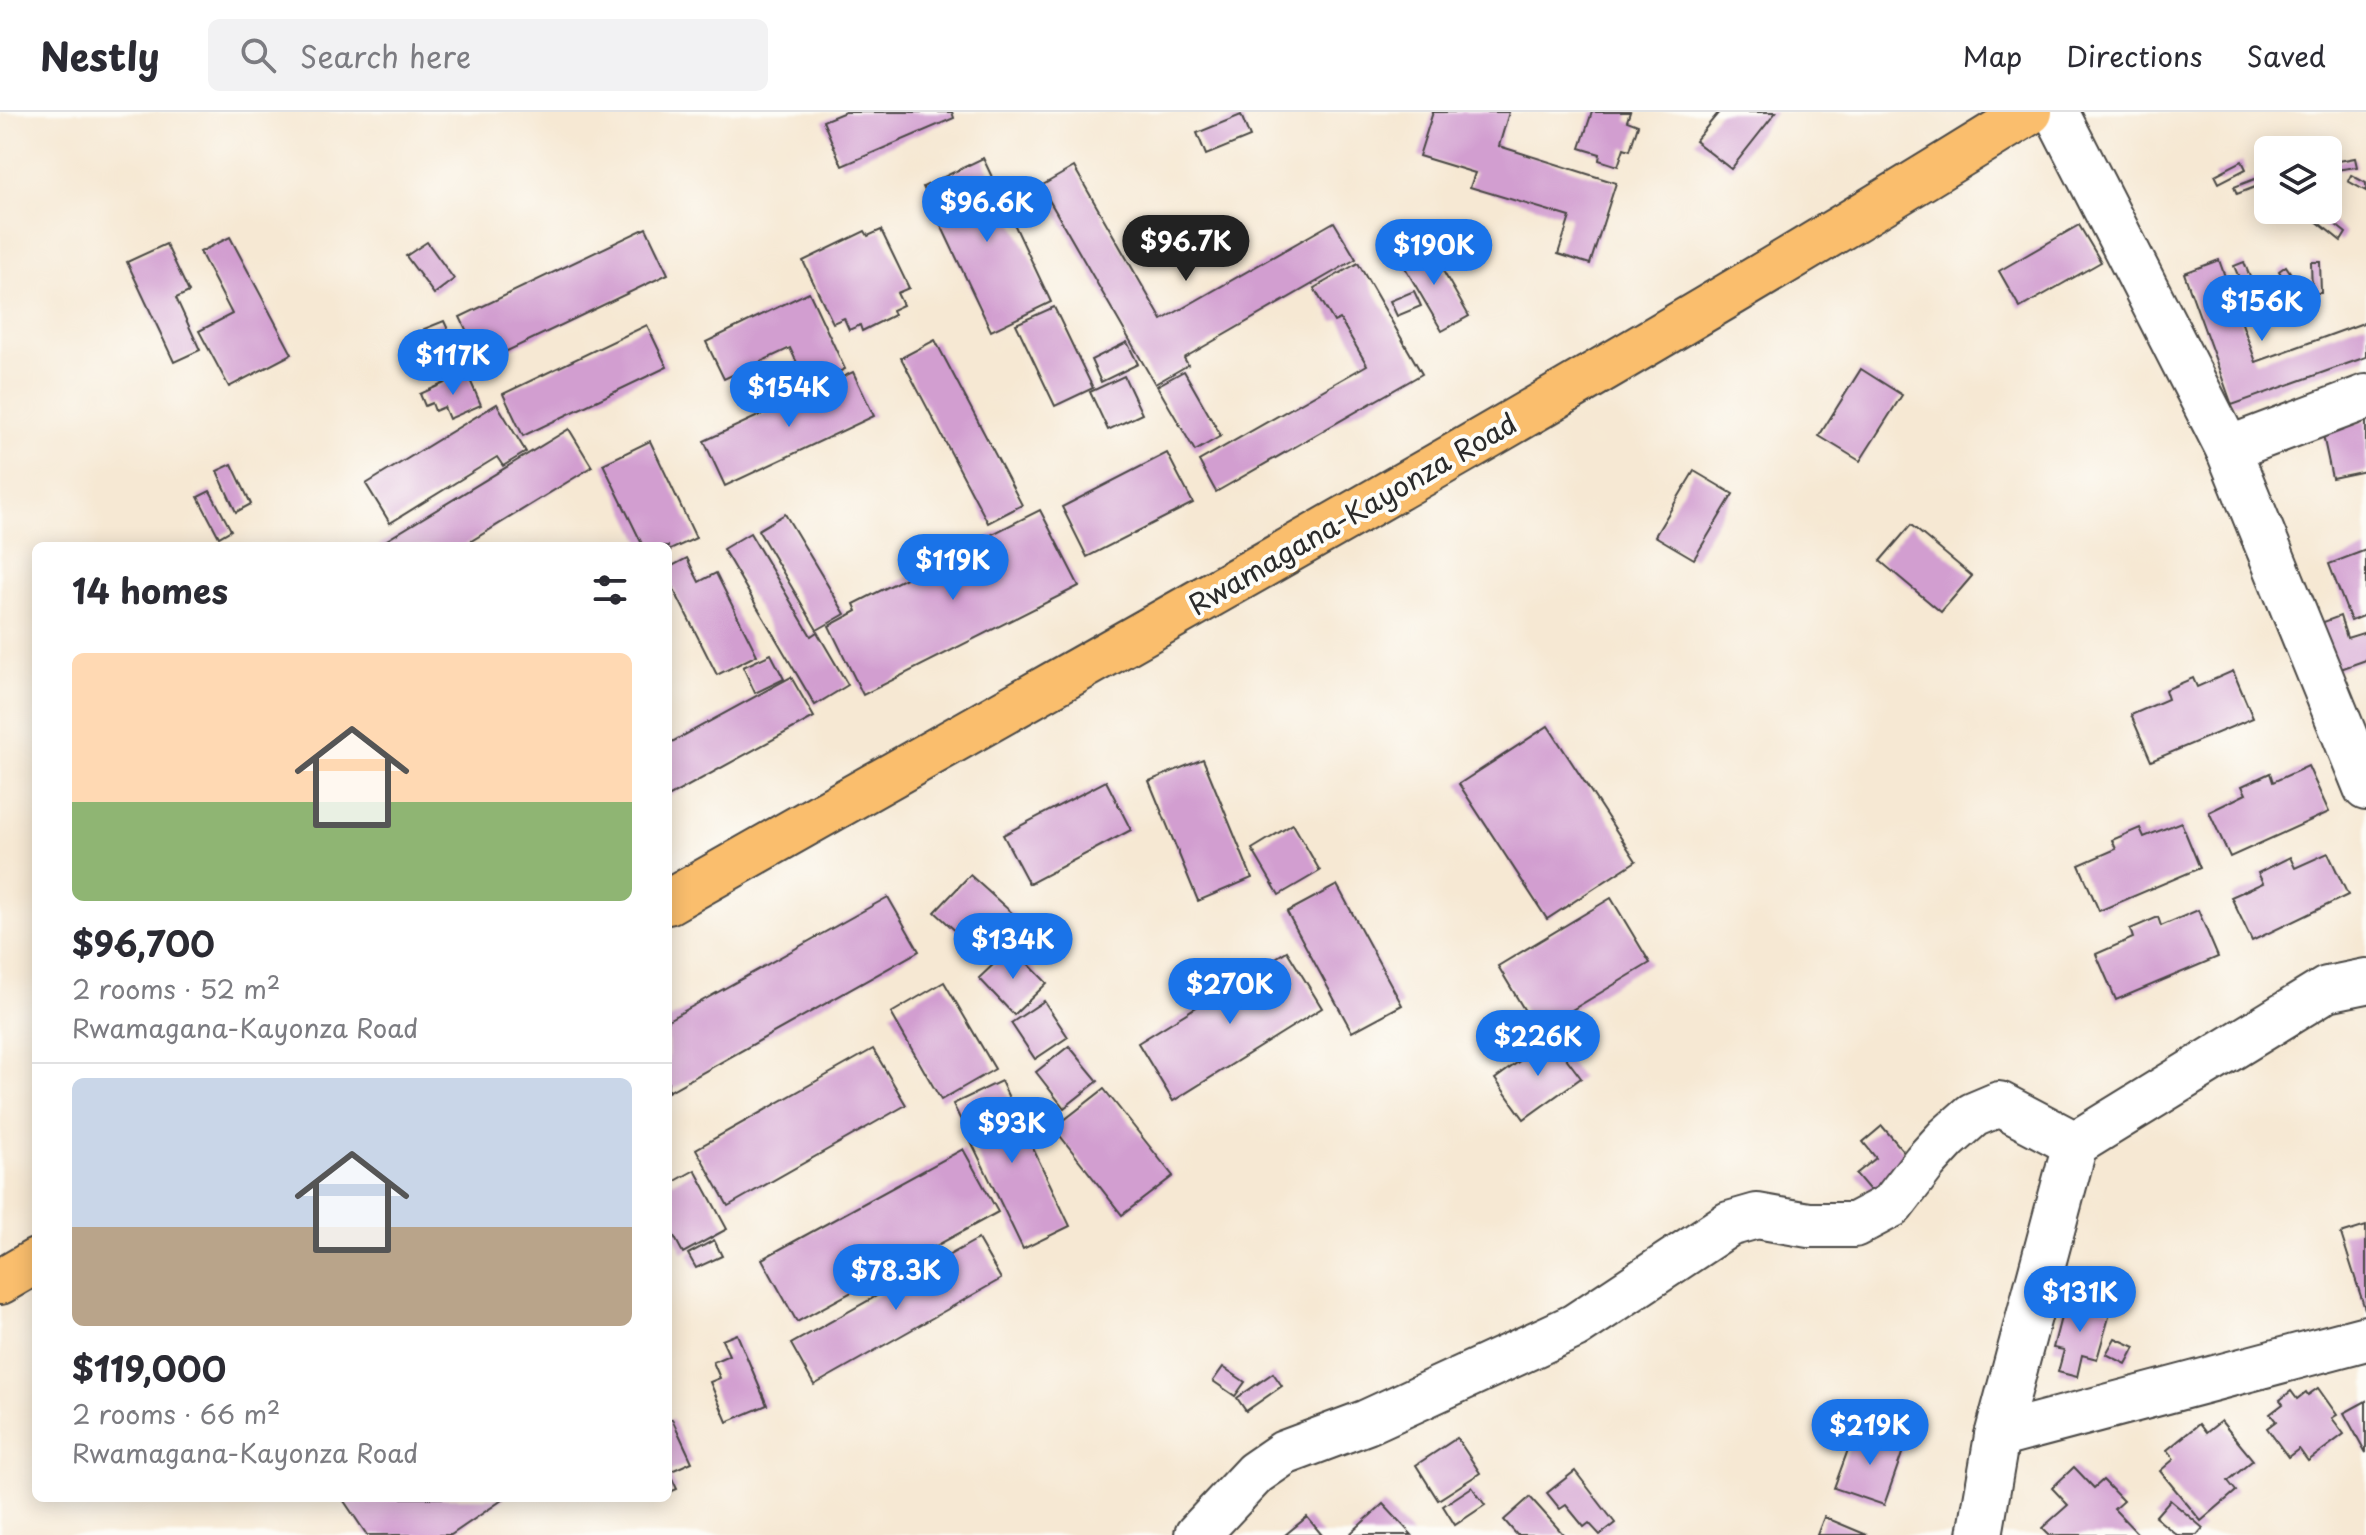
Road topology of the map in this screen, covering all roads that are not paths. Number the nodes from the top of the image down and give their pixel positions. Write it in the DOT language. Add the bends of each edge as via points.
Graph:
graph roads {
  1 [pos="2030,112"];
  2 [pos="2056,112"];
  3 [pos="2366,397"];
  4 [pos="2228,449"];
  5 [pos="2366,788"];
  6 [pos="672,900"];
  7 [pos="2366,981"];
  8 [pos="2075,1144"];
  9 [pos="32,1263"];
  10 [pos="0,1282"];
  11 [pos="2366,1338"];
  12 [pos="1997,1436"];
  13 [pos="1197,1535"];
  14 [pos="1980,1535"];
  1 -- 6 [label="highway, Rwamagana-Kayonza Road" via="1412,480"];
  2 -- 4 [label="street"];
  3 -- 4 [label="street"];
  4 -- 5 [label="street"];
  7 -- 8 [label="street" via="2327,989"];
  8 -- 12 [label="street"];
  8 -- 13 [label="street" via="1999,1104 1973,1115 1925,1162 1892,1205 1854,1225 1809,1225 1757,1216 1729,1224 1575,1326 1367,1422 1284,1453 1255,1473"];
  9 -- 10 [label="highway"];
  11 -- 12 [label="street"];
  12 -- 14 [label="street"];
}
